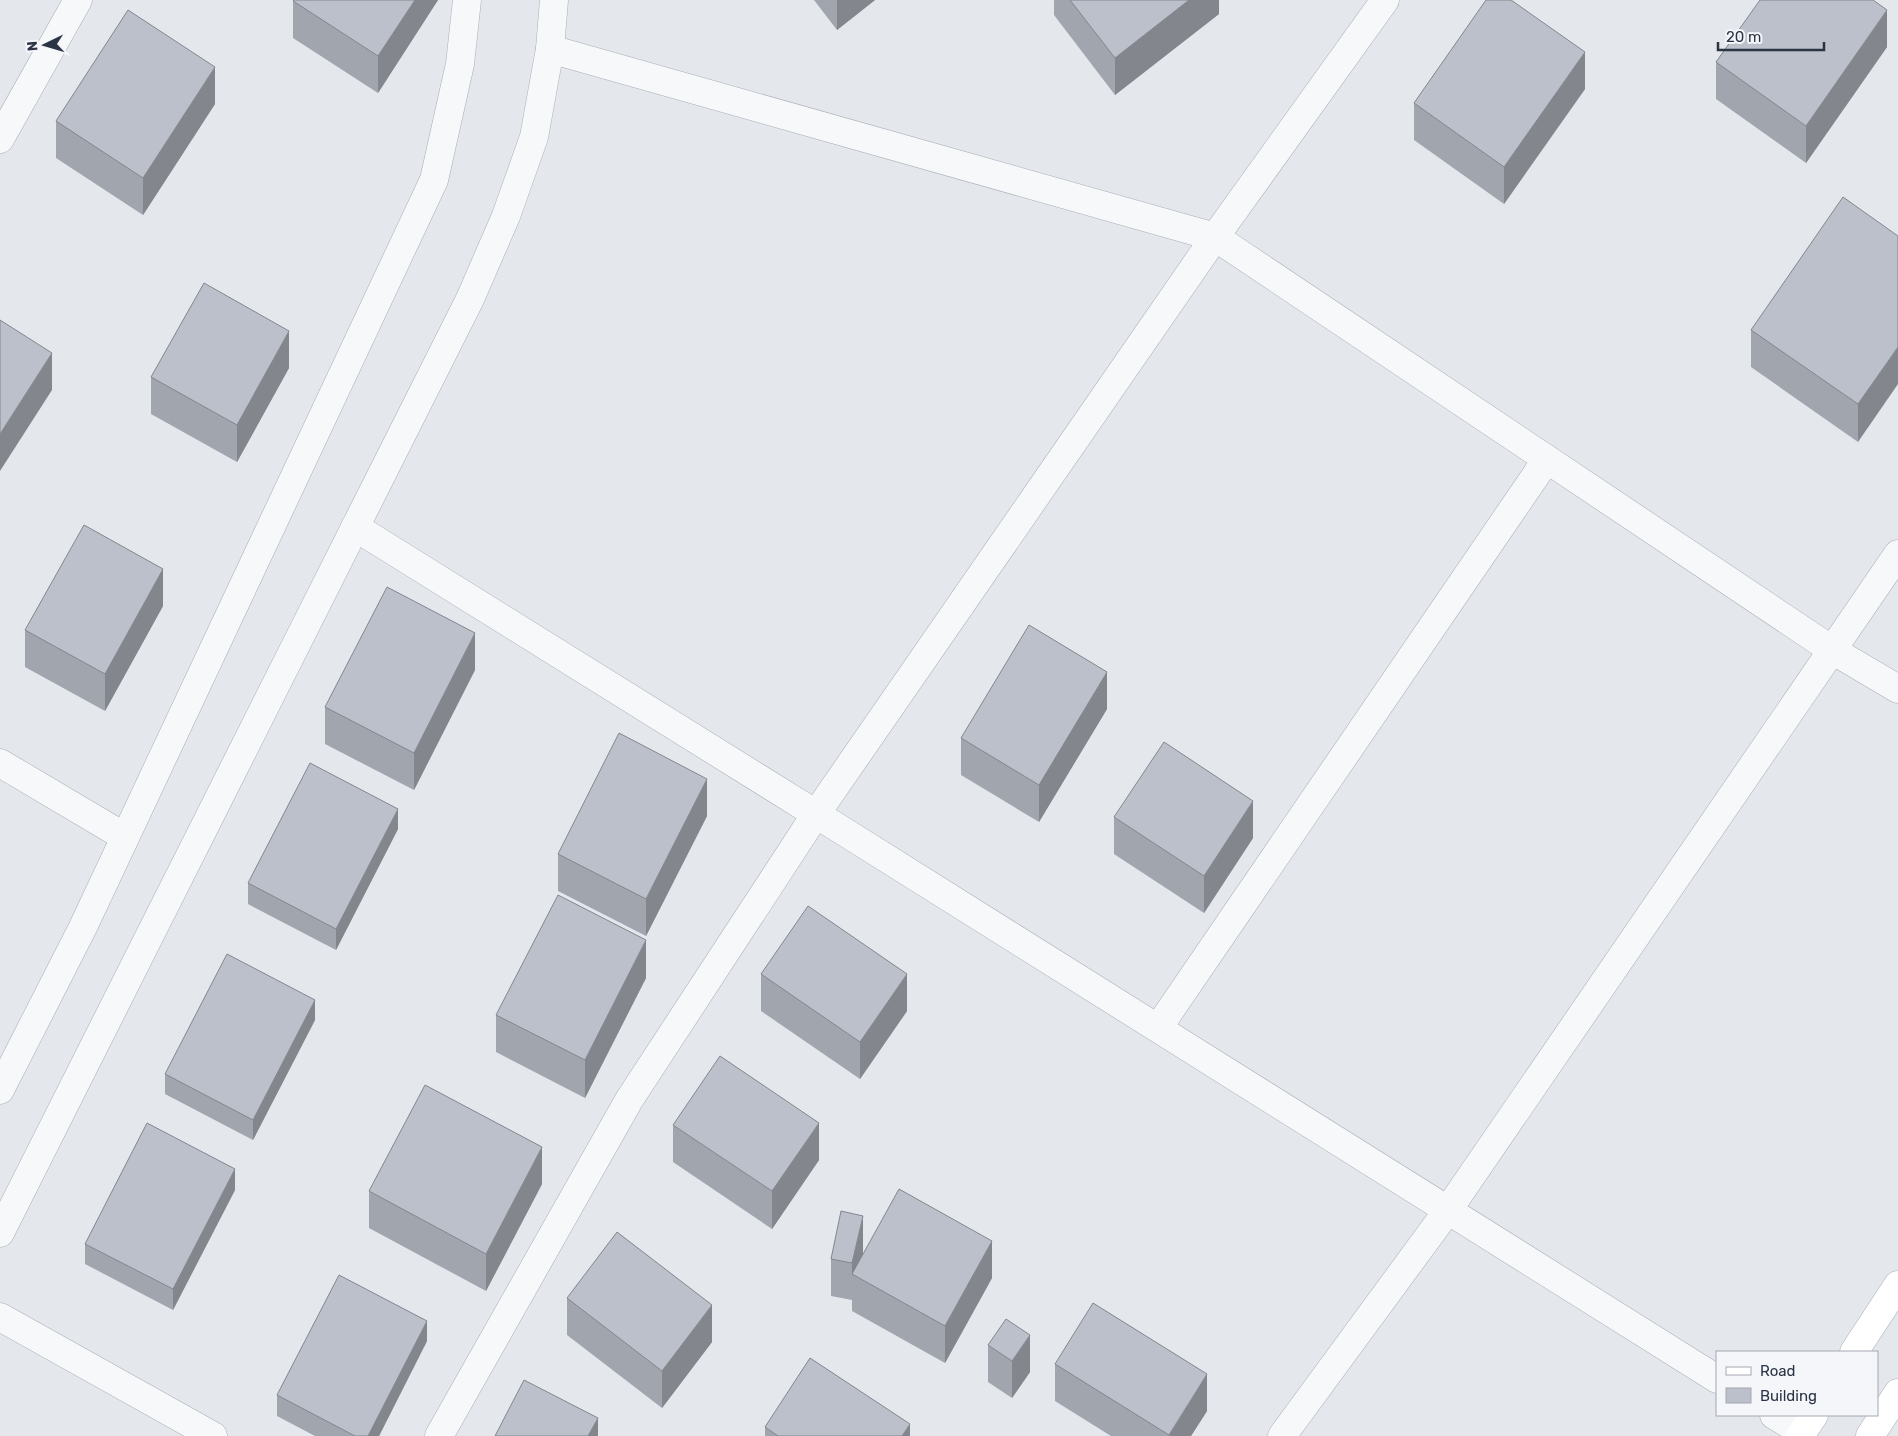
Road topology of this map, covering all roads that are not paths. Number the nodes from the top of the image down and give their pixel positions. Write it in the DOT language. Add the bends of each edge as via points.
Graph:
graph roads {
  1 [pos="78,0"];
  2 [pos="467,0"];
  3 [pos="554,0"];
  4 [pos="1385,0"];
  5 [pos="550,49"];
  6 [pos="0,139"];
  7 [pos="1215,237"];
  8 [pos="1547,459"];
  9 [pos="355,527"];
  10 [pos="1898,554"];
  11 [pos="1832,650"];
  12 [pos="1898,689"];
  13 [pos="0,763"];
  14 [pos="816,814"];
  15 [pos="125,837"];
  16 [pos="1158,1028"];
  17 [pos="0,1090"];
  18 [pos="1448,1210"];
  19 [pos="0,1233"];
  20 [pos="1898,1285"];
  21 [pos="0,1317"];
  22 [pos="1855,1351"];
  23 [pos="1716,1378"];
  24 [pos="1898,1393"];
  25 [pos="1776,1416"];
  26 [pos="1805,1428"];
  27 [pos="213,1436"];
  28 [pos="439,1436"];
  29 [pos="1282,1436"];
  30 [pos="1870,1436"];
  1 -- 6 [label="street"];
  2 -- 15 [label="street" via="460,64 434,180"];
  3 -- 5 [label="street"];
  4 -- 7 [label="street"];
  5 -- 7 [label="street"];
  5 -- 9 [label="street" via="534,137 506,216 470,298"];
  7 -- 8 [label="street"];
  7 -- 14 [label="street"];
  8 -- 11 [label="street"];
  8 -- 16 [label="street"];
  9 -- 14 [label="street"];
  9 -- 19 [label="street"];
  10 -- 11 [label="street"];
  11 -- 12 [label="street"];
  11 -- 18 [label="street"];
  13 -- 15 [label="street"];
  14 -- 16 [label="street"];
  14 -- 28 [label="street" via="629,1100"];
  15 -- 17 [label="street"];
  16 -- 18 [label="street"];
  18 -- 23 [label="street"];
  18 -- 29 [label="street"];
  20 -- 22 [label="main road"];
  21 -- 27 [label="street"];
  24 -- 30 [label="main road"];
  25 -- 26 [label="street"];
}
